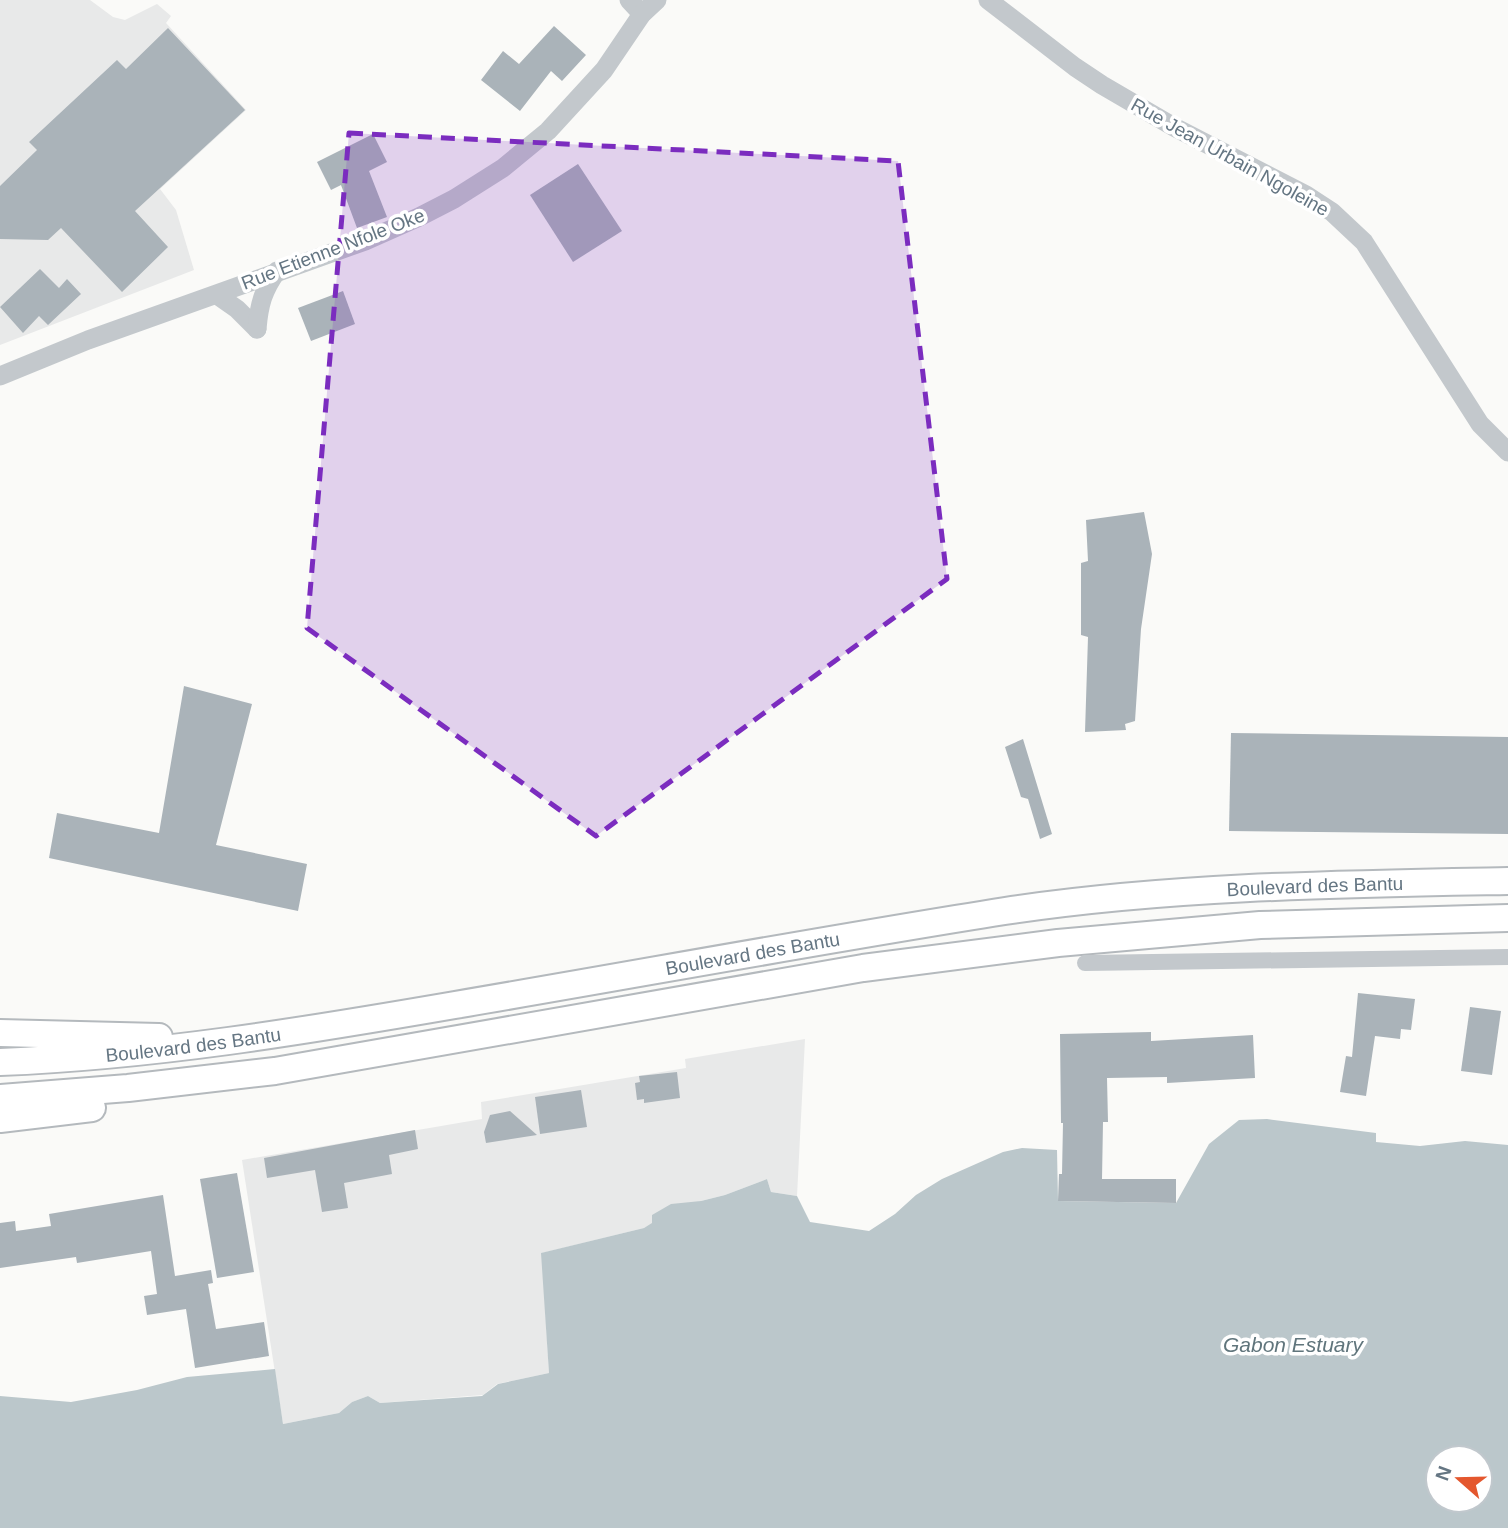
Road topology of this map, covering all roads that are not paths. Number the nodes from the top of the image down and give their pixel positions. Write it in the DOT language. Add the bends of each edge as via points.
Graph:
graph roads {
  1 [pos="657,0"];
  2 [pos="988,0"];
  3 [pos="635,7"];
  4 [pos="277,271"];
  5 [pos="216,295"];
  6 [pos="0,376"];
  7 [pos="1508,452"];
  8 [pos="1508,881"];
  9 [pos="1508,918"];
  10 [pos="1508,957"];
  11 [pos="1085,963"];
  12 [pos="0,1033"];
  13 [pos="235,1040"];
  14 [pos="0,1062"];
  15 [pos="275,1071"];
  16 [pos="0,1098"];
  17 [pos="0,1119"];
  1 -- 3 [label="street"];
  2 -- 7 [label="street, Rue Jean Urbain Ngoleine" via="1102,85 1332,212 1364,242 1480,425"];
  3 -- 4 [label="street, Rue Etienne Nfole Oke" via="604,70 524,153 419,218"];
  4 -- 5 [label="street, Rue Etienne Nfole Oke"];
  4 -- 5 [label="street" via="260,301 257,329"];
  5 -- 6 [label="street, Rue Etienne Nfole Oke"];
  8 -- 13 [label="highway, Boulevard des Bantu" via="1159,894 1008,911"];
  9 -- 15 [label="highway, Boulevard des Bantu" via="1260,925 1058,943 863,968"];
  10 -- 11 [label="street"];
  12 -- 13 [label="highway"];
  13 -- 14 [label="highway, Boulevard des Bantu" via="111,1056"];
  15 -- 16 [label="highway, Boulevard des Bantu"];
  15 -- 17 [label="highway" via="256,1080 184,1094"];
}
